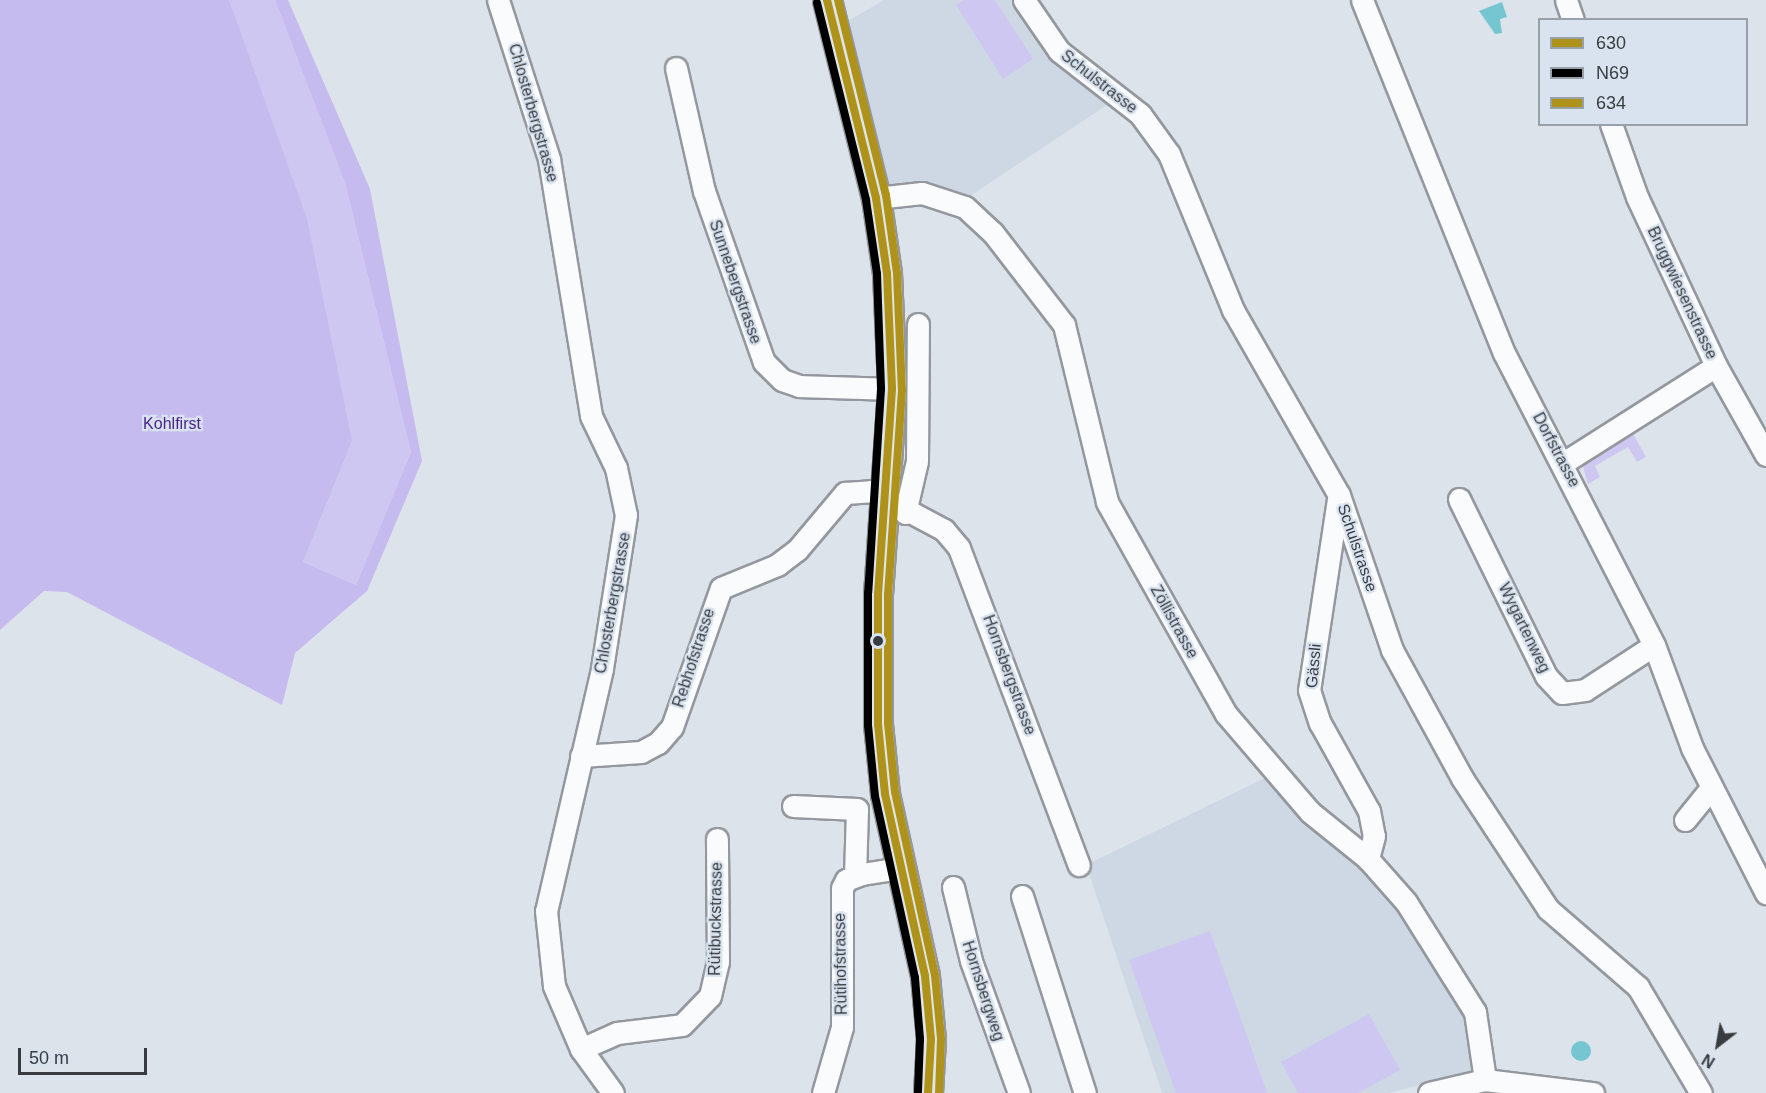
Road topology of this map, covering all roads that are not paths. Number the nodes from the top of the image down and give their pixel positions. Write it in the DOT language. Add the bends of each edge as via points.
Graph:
graph roads {
  1 [pos="498,0"];
  2 [pos="827,0"];
  3 [pos="1024,0"];
  4 [pos="1362,0"];
  5 [pos="1566,0"];
  6 [pos="1572,18"];
  7 [pos="676,68"];
  8 [pos="1612,126"];
  9 [pos="876,198"];
  10 [pos="918,324"];
  11 [pos="1716,366"];
  12 [pos="892,389"];
  13 [pos="1766,455"];
  14 [pos="1563,463"];
  15 [pos="1339,495"];
  16 [pos="1459,499"];
  17 [pos="896,508"];
  18 [pos="1654,645"];
  19 [pos="581,756"];
  20 [pos="1712,788"];
  21 [pos="793,806"];
  22 [pos="1685,820"];
  23 [pos="717,839"];
  24 [pos="1368,859"];
  25 [pos="1079,865"];
  26 [pos="901,868"];
  27 [pos="855,876"];
  28 [pos="953,887"];
  29 [pos="1766,893"];
  30 [pos="1022,896"];
  31 [pos="581,1049"];
  32 [pos="1485,1080"];
  33 [pos="613,1093"];
  34 [pos="823,1093"];
  35 [pos="928,1093"];
  36 [pos="1019,1093"];
  37 [pos="1086,1093"];
  38 [pos="1429,1093"];
  39 [pos="1593,1093"];
  40 [pos="1701,1093"];
  1 -- 19 [label="street, Chlosterbergstrasse" via="549,159 591,416 616,468 626,515 615,603"];
  2 -- 9 [label="main road"];
  3 -- 15 [label="street, Schulstrasse" via="1059,51 1140,114 1169,154 1233,310"];
  4 -- 14 [label="street, Dorfstrasse" via="1504,353"];
  5 -- 6 [label="street"];
  7 -- 12 [label="street, Sunnebergstrasse" via="704,191 764,362 782,380 799,386"];
  8 -- 11 [label="street, Bruggwiesenstrasse" via="1637,197"];
  9 -- 12 [label="main road" via="887,273"];
  9 -- 24 [label="street, Zöllistrasse" via="922,193 965,207 993,233 1064,326 1107,502 1226,714 1310,812"];
  10 -- 17 [label="street" via="920,421"];
  11 -- 13 [label="street, Bruggwiesenstrasse"];
  11 -- 14 [label="street"];
  12 -- 17 [label="main road"];
  14 -- 18 [label="street, Dorfstrasse"];
  15 -- 24 [label="street, Gässli" via="1309,690 1320,723 1369,810 1374,836"];
  15 -- 40 [label="street, Schulstrasse" via="1392,650 1462,778 1548,909 1638,987"];
  16 -- 18 [label="street, Wygartenweg" via="1546,676 1563,693 1585,690"];
  17 -- 19 [label="street, Rebhofstrasse" via="872,491 845,493 797,550 777,565 722,588 672,728 640,752"];
  17 -- 25 [label="street, Hornsbergstrasse" via="944,530 970,569"];
  17 -- 26 [label="main road" via="878,594 878,724"];
  18 -- 20 [label="street, Dorfstrasse"];
  19 -- 31 [label="street, Chlosterbergstrasse" via="546,911 554,986"];
  20 -- 22 [label="street"];
  20 -- 29 [label="street, Dorfstrasse"];
  21 -- 27 [label="street" via="857,809"];
  23 -- 31 [label="street, Rütibuckstrasse" via="718,962 706,1003 682,1025 617,1033"];
  24 -- 32 [label="street, Zöllistrasse" via="1406,902 1472,1005 1480,1030"];
  26 -- 27 [label="street"];
  26 -- 35 [label="main road" via="925,976 932,1039"];
  27 -- 34 [label="street, Rütihofstrasse" via="846,880 840,900 842,1027"];
  28 -- 36 [label="street, Hornsbergweg" via="970,961"];
  30 -- 37 [label="street"];
  31 -- 33 [label="street, Chlosterbergstrasse"];
  32 -- 38 [label="street"];
  32 -- 39 [label="street"];
}
